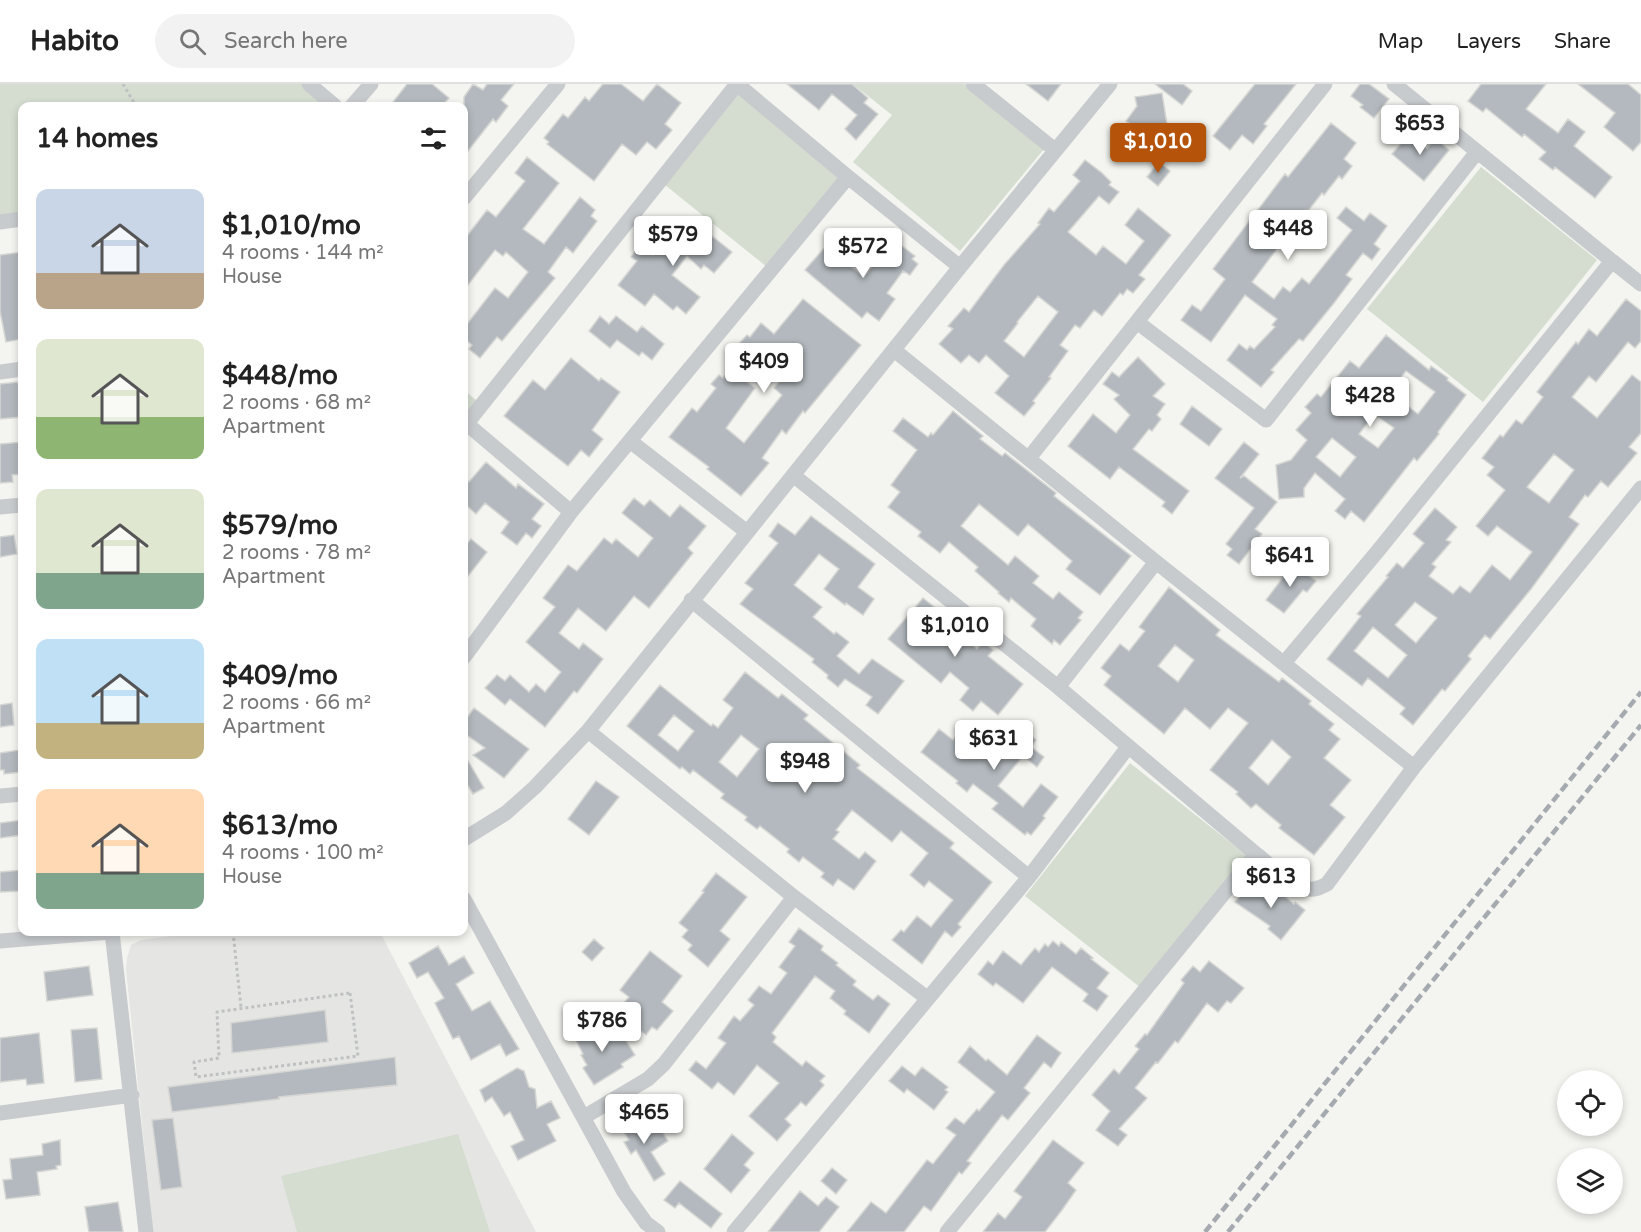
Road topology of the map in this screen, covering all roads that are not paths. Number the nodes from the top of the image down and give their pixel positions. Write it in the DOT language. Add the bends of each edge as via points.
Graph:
graph roads {
  1 [pos="309,84"];
  2 [pos="370,84"];
  3 [pos="558,84"];
  4 [pos="737,84"];
  5 [pos="973,84"];
  6 [pos="1110,84"];
  7 [pos="1325,84"];
  8 [pos="1394,84"];
  9 [pos="330,102"];
  10 [pos="355,102"];
  11 [pos="1055,150"];
  12 [pos="1477,152"];
  13 [pos="848,177"];
  14 [pos="468,193"];
  15 [pos="18,220"];
  16 [pos="0,222"];
  17 [pos="1612,261"];
  18 [pos="960,267"];
  19 [pos="1641,284"];
  20 [pos="1137,322"];
  21 [pos="894,350"];
  22 [pos="18,370"];
  23 [pos="0,372"];
  24 [pos="468,421"];
  25 [pos="468,427"];
  26 [pos="630,441"];
  27 [pos="1029,458"];
  28 [pos="794,475"];
  29 [pos="1641,488"];
  30 [pos="18,505"];
  31 [pos="0,507"];
  32 [pos="571,512"];
  33 [pos="747,532"];
  34 [pos="1155,562"];
  35 [pos="691,600"];
  36 [pos="468,652"];
  37 [pos="1284,663"];
  38 [pos="1058,687"];
  39 [pos="588,731"];
  40 [pos="1128,747"];
  41 [pos="1414,767"];
  42 [pos="18,794"];
  43 [pos="0,796"];
  44 [pos="468,837"];
  45 [pos="1256,854"];
  46 [pos="1029,876"];
  47 [pos="794,897"];
  48 [pos="468,906"];
  49 [pos="62,936"];
  50 [pos="112,936"];
  51 [pos="0,941"];
  52 [pos="927,998"];
  53 [pos="132,1095"];
  54 [pos="0,1113"];
  55 [pos="584,1117"];
  56 [pos="146,1232"];
  57 [pos="658,1232"];
  58 [pos="734,1232"];
  59 [pos="947,1232"];
  1 -- 9 [label="street"];
  2 -- 10 [label="street"];
  3 -- 14 [label="street"];
  4 -- 13 [label="street"];
  4 -- 24 [label="street"];
  5 -- 11 [label="street"];
  6 -- 11 [label="street"];
  7 -- 20 [label="street"];
  8 -- 12 [label="street"];
  11 -- 18 [label="street"];
  12 -- 17 [label="street"];
  12 -- 20 [label="street" via="1266,420"];
  13 -- 18 [label="street"];
  13 -- 26 [label="street"];
  15 -- 16 [label="street"];
  17 -- 19 [label="street"];
  17 -- 37 [label="street"];
  18 -- 21 [label="street"];
  20 -- 27 [label="street"];
  21 -- 27 [label="street"];
  21 -- 28 [label="street"];
  22 -- 23 [label="street"];
  25 -- 32 [label="street"];
  26 -- 32 [label="street"];
  26 -- 33 [label="street"];
  27 -- 34 [label="street"];
  28 -- 33 [label="street"];
  28 -- 38 [label="street"];
  29 -- 41 [label="street"];
  30 -- 31 [label="street"];
  32 -- 36 [label="street"];
  33 -- 35 [label="street"];
  34 -- 37 [label="street"];
  34 -- 38 [label="street"];
  35 -- 39 [label="street"];
  35 -- 46 [label="street"];
  37 -- 41 [label="street"];
  38 -- 40 [label="street"];
  39 -- 44 [label="street" via="506,813"];
  39 -- 47 [label="street"];
  40 -- 45 [label="street"];
  40 -- 46 [label="street"];
  41 -- 45 [label="street" via="1327,884 1318,889 1295,883"];
  42 -- 43 [label="street"];
  45 -- 59 [label="street"];
  46 -- 52 [label="street"];
  47 -- 52 [label="street"];
  47 -- 55 [label="street" via="664,1064 648,1080"];
  48 -- 55 [label="street"];
  49 -- 51 [label="street"];
  50 -- 53 [label="street"];
  52 -- 58 [label="street"];
  53 -- 54 [label="street"];
  53 -- 56 [label="street"];
  55 -- 57 [label="street" via="634,1208"];
}
